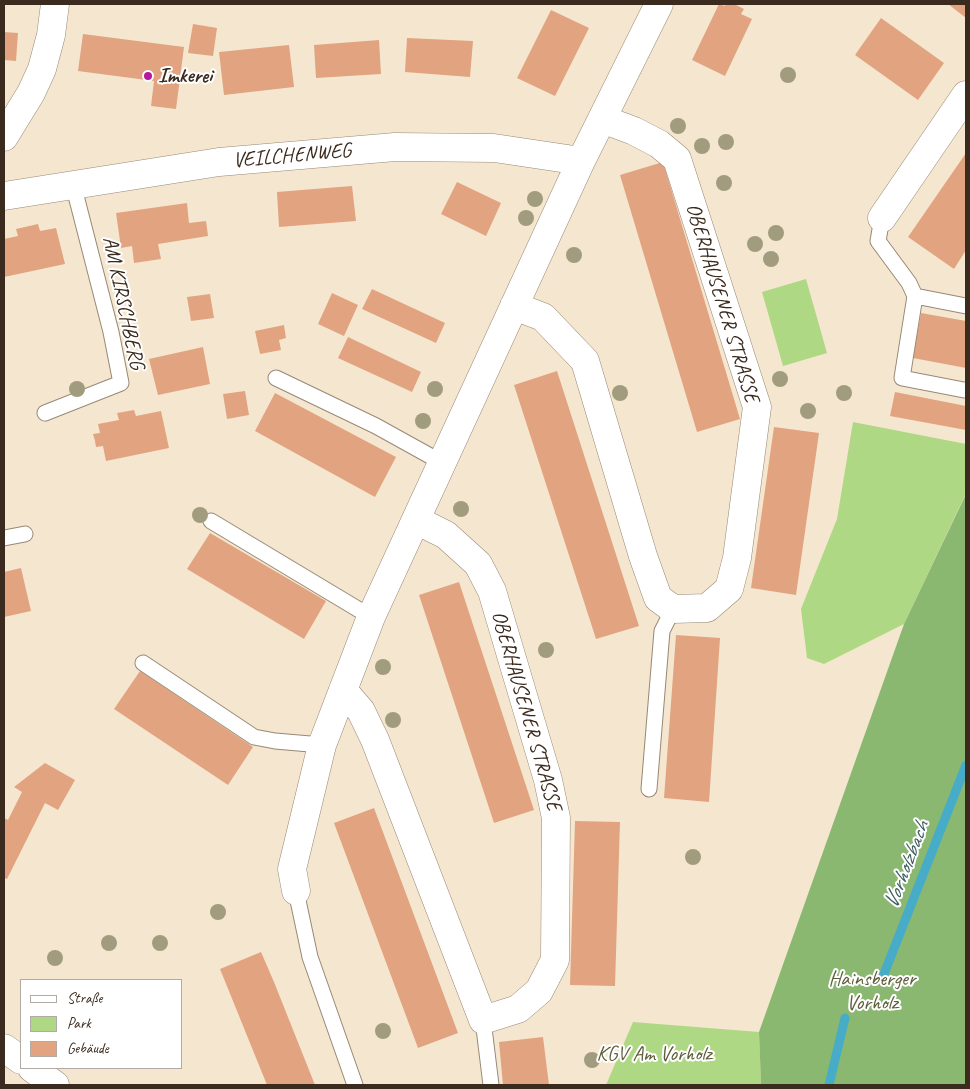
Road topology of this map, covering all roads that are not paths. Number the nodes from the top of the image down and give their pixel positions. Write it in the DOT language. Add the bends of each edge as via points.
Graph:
graph roads {
  1 [pos="55,4"];
  2 [pos="659,4"];
  3 [pos="966,95"];
  4 [pos="596,116"];
  5 [pos="4,137"];
  6 [pos="581,161"];
  7 [pos="73,184"];
  8 [pos="4,196"];
  9 [pos="882,218"];
  10 [pos="915,296"];
  11 [pos="514,306"];
  12 [pos="966,306"];
  13 [pos="276,378"];
  14 [pos="964,390"];
  15 [pos="45,414"];
  16 [pos="441,462"];
  17 [pos="416,520"];
  18 [pos="211,521"];
  19 [pos="25,534"];
  20 [pos="4,538"];
  21 [pos="673,609"];
  22 [pos="371,617"];
  23 [pos="143,663"];
  24 [pos="343,690"];
  25 [pos="322,745"];
  26 [pos="649,789"];
  27 [pos="296,891"];
  28 [pos="483,1020"];
  29 [pos="4,1048"];
  30 [pos="20,1059"];
  31 [pos="33,1069"];
  32 [pos="55,1085"];
  33 [pos="355,1085"];
  34 [pos="491,1085"];
  1 -- 5 [label="street" via="42,68"];
  2 -- 4 [label="street"];
  3 -- 9 [label="street"];
  4 -- 6 [label="street"];
  4 -- 21 [label="street, OBERHAUSENER STRASSE" via="660,144 677,160 756,407 737,558 729,589 707,608"];
  6 -- 7 [label="street, VEILCHENWEG" via="494,148 395,147 219,162"];
  6 -- 11 [label="street"];
  7 -- 8 [label="street, VEILCHENWEG"];
  7 -- 15 [label="lane, AM KIRSCHBERG" via="121,383"];
  9 -- 10 [label="lane" via="878,241"];
  10 -- 12 [label="lane"];
  10 -- 14 [label="lane" via="902,378"];
  11 -- 16 [label="street"];
  11 -- 21 [label="street" via="543,317 584,361 658,598"];
  13 -- 16 [label="lane" via="376,426"];
  16 -- 17 [label="street"];
  17 -- 22 [label="street"];
  17 -- 28 [label="street, OBERHAUSENER STRASSE" via="446,535 478,564 492,591 548,780 556,818 555,960 539,991 518,1009"];
  18 -- 22 [label="lane"];
  19 -- 20 [label="lane"];
  21 -- 26 [label="lane" via="662,631"];
  22 -- 24 [label="street"];
  23 -- 25 [label="lane" via="254,737 275,742"];
  24 -- 25 [label="street"];
  24 -- 28 [label="street" via="361,711 375,740"];
  25 -- 27 [label="street" via="292,870"];
  27 -- 33 [label="lane" via="310,957"];
  28 -- 34 [label="lane"];
  29 -- 30 [label="street"];
  31 -- 32 [label="street"];
}
